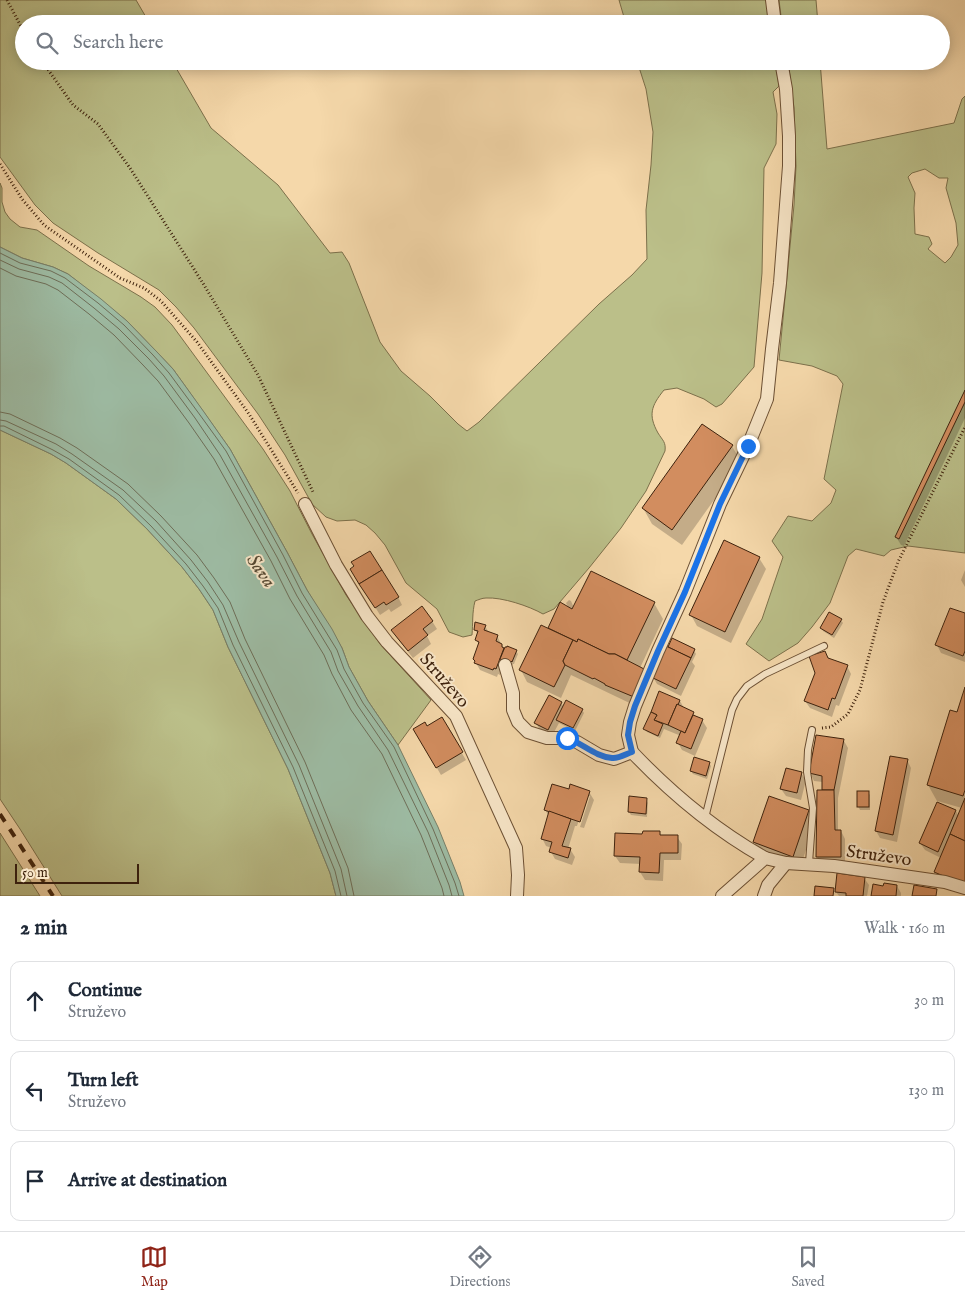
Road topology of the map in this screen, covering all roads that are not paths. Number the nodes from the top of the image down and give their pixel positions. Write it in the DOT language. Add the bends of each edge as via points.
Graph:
graph roads {
  1 [pos="772,0"];
  2 [pos="774,15"];
  3 [pos="783,70"];
  4 [pos="304,504"];
  5 [pos="824,646"];
  6 [pos="505,666"];
  7 [pos="812,730"];
  8 [pos="632,752"];
  9 [pos="705,818"];
  10 [pos="765,858"];
  11 [pos="786,863"];
  12 [pos="809,863"];
  13 [pos="965,888"];
  14 [pos="517,896"];
  15 [pos="722,896"];
  16 [pos="764,896"];
  1 -- 2 [label="street"];
  3 -- 8 [label="street" via="789,166 767,398 635,706 628,735"];
  4 -- 14 [label="street, Struževo" via="367,616 456,716 516,848"];
  5 -- 9 [label="lane" via="765,674 747,686 737,699"];
  6 -- 8 [label="street" via="513,693 513,710 518,722 528,732 547,738 567,738 599,755 614,758"];
  7 -- 12 [label="lane" via="807,772 812,808"];
  8 -- 9 [label="street, Struževo"];
  9 -- 10 [label="street, Struževo"];
  10 -- 11 [label="street, Struževo"];
  10 -- 15 [label="street"];
  11 -- 12 [label="street, Struževo"];
  11 -- 16 [label="street" via="768,885"];
  12 -- 13 [label="street, Struževo" via="945,882"];
}
